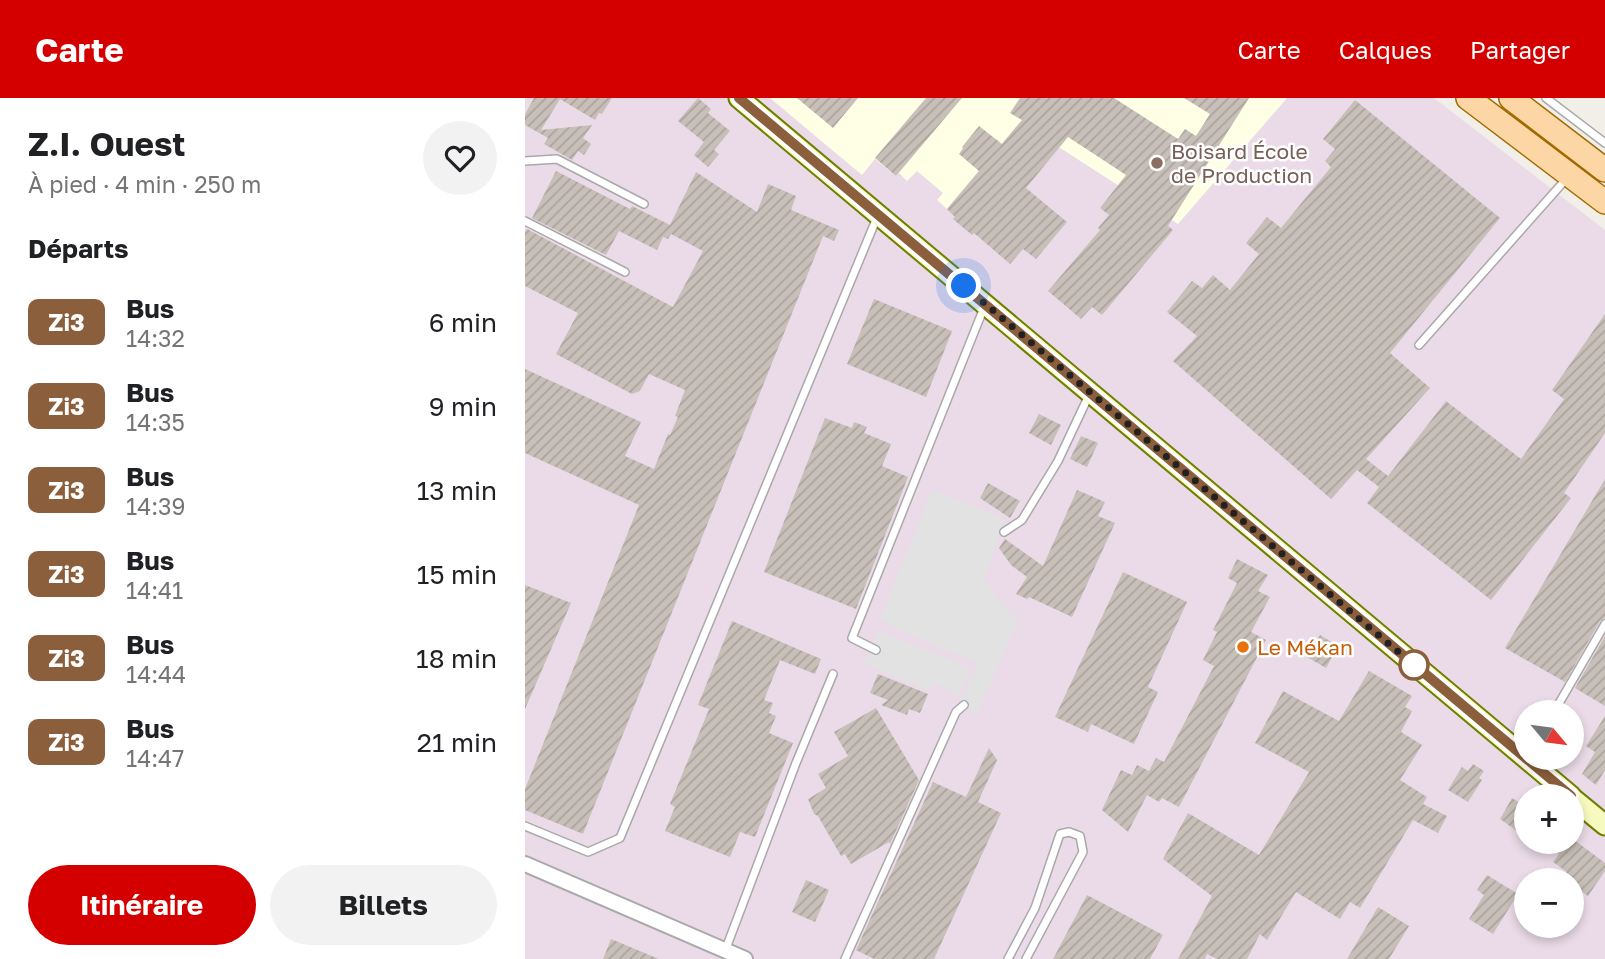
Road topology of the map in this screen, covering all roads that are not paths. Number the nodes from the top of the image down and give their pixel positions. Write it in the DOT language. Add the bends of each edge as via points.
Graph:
graph roads {
  1 [pos="739,98"];
  2 [pos="1468,98"];
  3 [pos="1511,98"];
  4 [pos="1546,98"];
  5 [pos="1605,144"];
  6 [pos="525,161"];
  7 [pos="1605,170"];
  8 [pos="1570,175"];
  9 [pos="1605,202"];
  10 [pos="644,204"];
  11 [pos="878,215"];
  12 [pos="525,221"];
  13 [pos="625,272"];
  14 [pos="985,304"];
  15 [pos="1419,345"];
  16 [pos="1090,393"];
  17 [pos="1004,532"];
  18 [pos="1605,624"];
  19 [pos="876,650"];
  20 [pos="833,674"];
  21 [pos="1561,700"];
  22 [pos="964,705"];
  23 [pos="1514,746"];
  24 [pos="1541,770"];
  25 [pos="1557,784"];
  26 [pos="1584,808"];
  27 [pos="1605,825"];
  28 [pos="525,826"];
  29 [pos="525,864"];
  30 [pos="725,952"];
  31 [pos="745,959"];
  32 [pos="845,959"];
  33 [pos="1008,959"];
  34 [pos="1026,959"];
  1 -- 11 [label="street"];
  2 -- 8 [label="main road"];
  3 -- 7 [label="main road"];
  4 -- 5 [label="lane"];
  6 -- 10 [label="lane" via="557,159"];
  8 -- 9 [label="main road"];
  8 -- 15 [label="lane"];
  11 -- 14 [label="street"];
  11 -- 28 [label="lane" via="620,838 588,852"];
  12 -- 13 [label="lane"];
  14 -- 16 [label="street"];
  14 -- 19 [label="lane" via="852,638"];
  16 -- 17 [label="lane" via="1058,461 1022,520"];
  16 -- 23 [label="street"];
  18 -- 21 [label="lane"];
  20 -- 30 [label="lane"];
  22 -- 32 [label="lane" via="956,712"];
  24 -- 25 [label="street"];
  26 -- 27 [label="street"];
  29 -- 30 [label="street"];
  30 -- 31 [label="street"];
  33 -- 34 [label="lane" via="1035,908 1060,834 1080,836 1083,852"];
}
